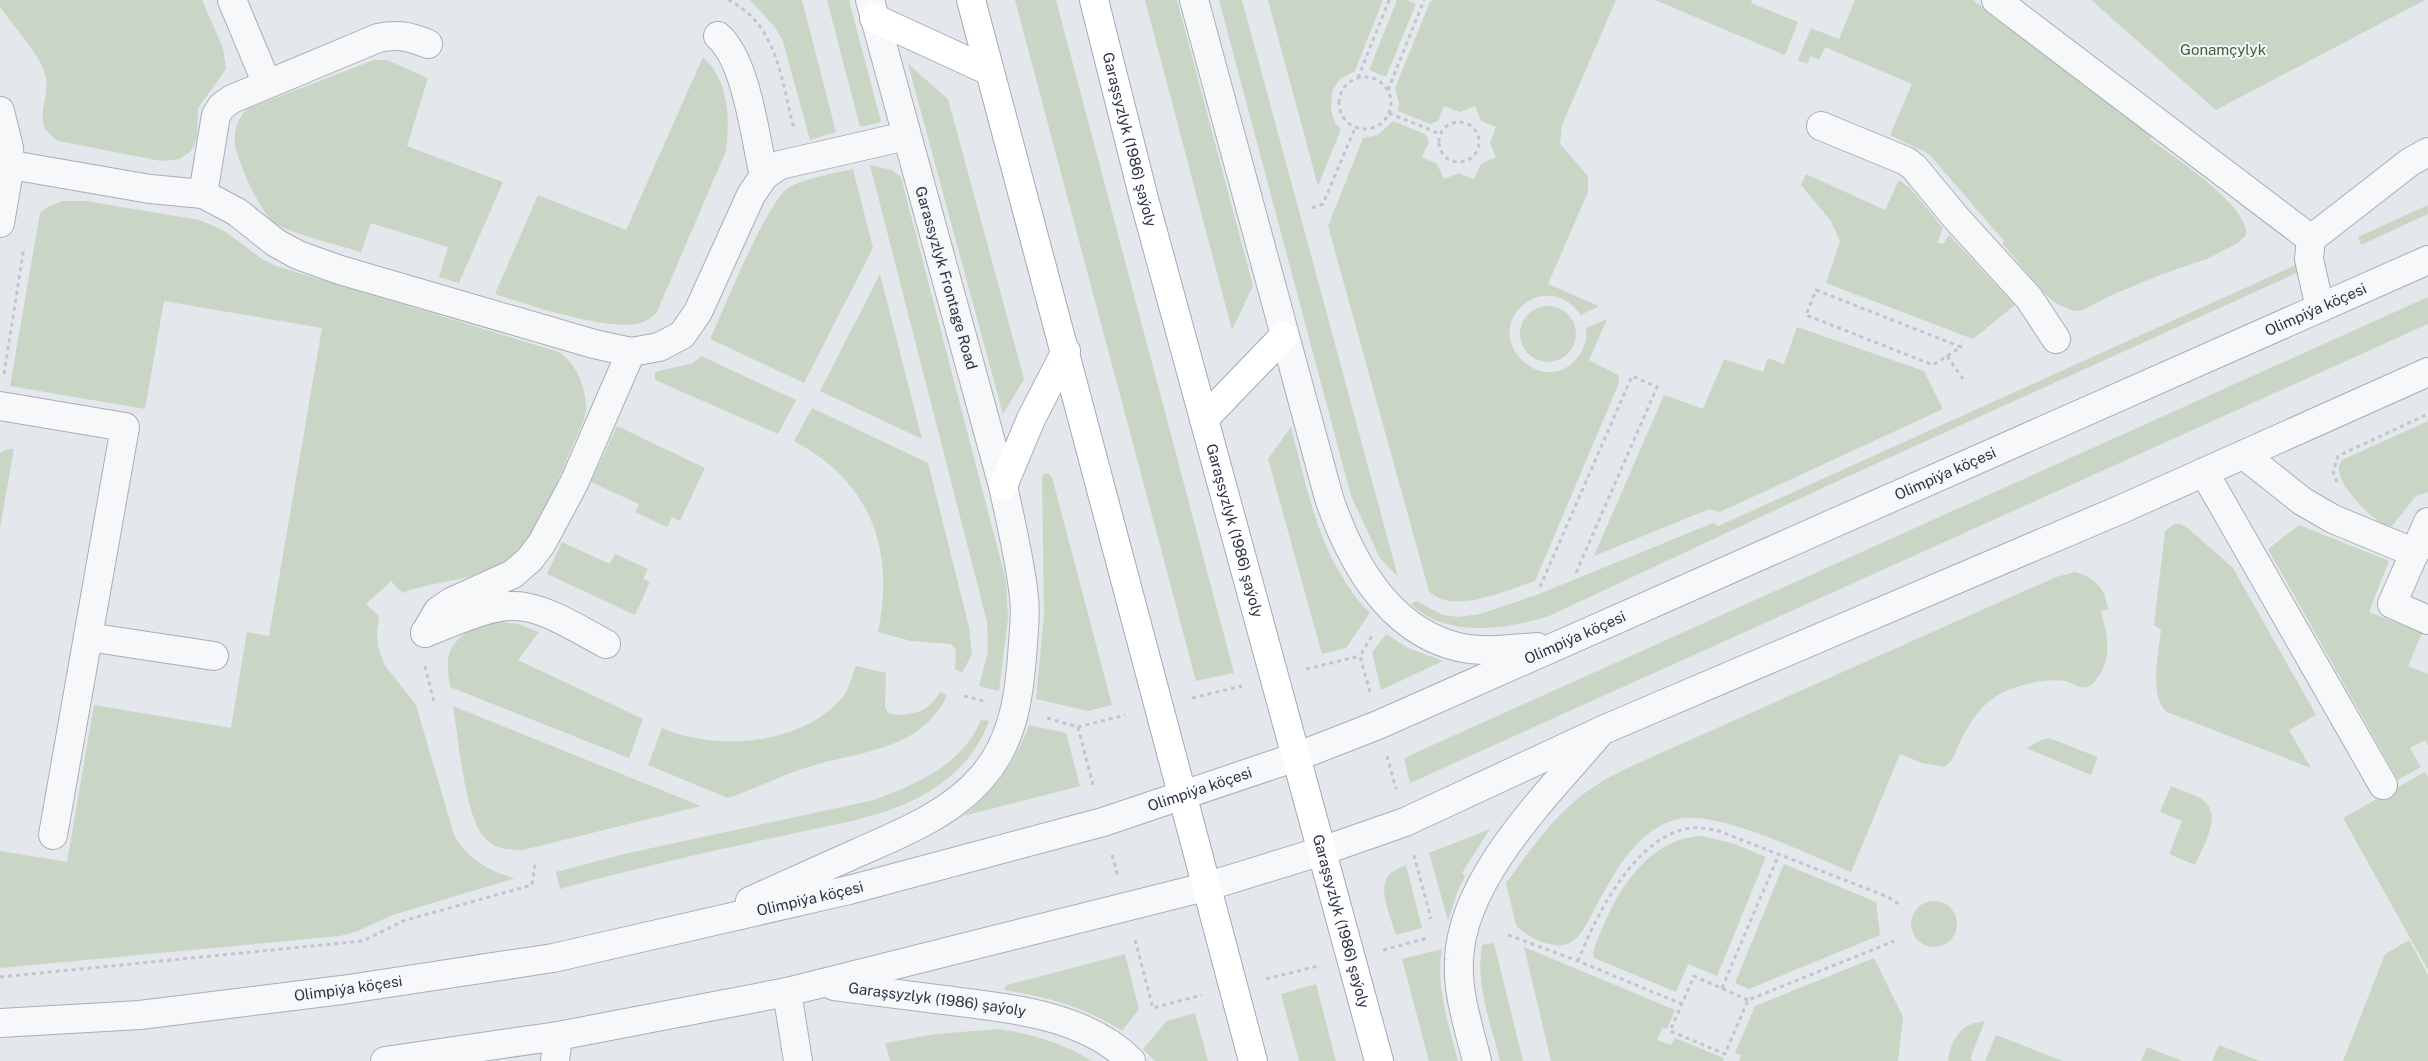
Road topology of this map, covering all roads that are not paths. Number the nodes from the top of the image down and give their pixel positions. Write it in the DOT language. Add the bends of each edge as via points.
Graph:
graph roads {
  1 [pos="232,0"];
  2 [pos="971,0"];
  3 [pos="1094,0"];
  4 [pos="1194,0"];
  5 [pos="1996,0"];
  6 [pos="872,9"];
  7 [pos="718,36"];
  8 [pos="428,44"];
  9 [pos="989,70"];
  10 [pos="267,84"];
  11 [pos="0,111"];
  12 [pos="1821,126"];
  13 [pos="906,136"];
  14 [pos="2428,152"];
  15 [pos="5,164"];
  16 [pos="764,176"];
  17 [pos="203,194"];
  18 [pos="0,223"];
  19 [pos="2311,239"];
  20 [pos="2428,260"];
  21 [pos="2320,308"];
  22 [pos="1284,336"];
  23 [pos="2056,340"];
  24 [pos="1066,351"];
  25 [pos="631,352"];
  26 [pos="2428,372"];
  27 [pos="2,394"];
  28 [pos="1204,419"];
  29 [pos="2244,455"];
  30 [pos="2204,472"];
  31 [pos="1003,486"];
  32 [pos="2428,522"];
  33 [pos="2415,553"];
  34 [pos="1018,556"];
  35 [pos="2428,620"];
  36 [pos="88,637"];
  37 [pos="606,644"];
  38 [pos="1554,646"];
  39 [pos="214,656"];
  40 [pos="1603,730"];
  41 [pos="1296,758"];
  42 [pos="2383,784"];
  43 [pos="1181,795"];
  44 [pos="53,835"];
  45 [pos="1322,851"];
  46 [pos="1205,887"];
  47 [pos="691,927"];
  48 [pos="820,984"];
  49 [pos="787,992"];
  50 [pos="0,1023"];
  51 [pos="557,1048"];
  52 [pos="385,1061"];
  53 [pos="798,1061"];
  54 [pos="1131,1061"];
  55 [pos="1253,1061"];
  56 [pos="1379,1061"];
  57 [pos="1477,1061"];
  1 -- 10 [label="street"];
  2 -- 9 [label="main road"];
  3 -- 28 [label="main road, Garaşsyzlyk (1986) şaýoly"];
  4 -- 22 [label="street"];
  5 -- 19 [label="street"];
  6 -- 9 [label="main road"];
  6 -- 13 [label="street, Garassyzlyk Frontage Road"];
  7 -- 16 [label="street" via="736,61"];
  8 -- 10 [label="street" via="403,35 378,38"];
  9 -- 24 [label="main road"];
  10 -- 17 [label="street" via="232,99 216,116"];
  11 -- 15 [label="street" via="9,148"];
  12 -- 23 [label="street" via="1914,166 2029,298"];
  13 -- 16 [label="street" via="801,158 780,164"];
  13 -- 31 [label="street, Garassyzlyk Frontage Road"];
  14 -- 19 [label="street" via="2410,162"];
  15 -- 17 [label="street" via="150,190"];
  15 -- 18 [label="street"];
  16 -- 25 [label="street" via="751,195 698,312 682,335 659,347"];
  17 -- 25 [label="street" via="237,212 276,243 298,255 594,344"];
  19 -- 21 [label="street" via="2309,259"];
  20 -- 21 [label="street, Olimpiýa köçesi"];
  21 -- 38 [label="street, Olimpiýa köçesi"];
  22 -- 28 [label="main road"];
  22 -- 38 [label="street" via="1338,523 1379,596 1413,627 1458,647 1490,650"];
  24 -- 31 [label="main road" via="1031,419"];
  24 -- 43 [label="main road"];
  25 -- 37 [label="street" via="574,483 542,543 513,574 438,611 425,633 483,611 525,606"];
  26 -- 29 [label="street"];
  27 -- 36 [label="street" via="125,427"];
  28 -- 41 [label="main road, Garaşsyzlyk (1986) şaýoly"];
  29 -- 30 [label="street"];
  29 -- 33 [label="street" via="2302,501 2333,519"];
  30 -- 40 [label="street"];
  30 -- 42 [label="street"];
  31 -- 34 [label="street, Garassyzlyk Frontage Road"];
  32 -- 33 [label="street"];
  33 -- 35 [label="street" via="2392,604"];
  34 -- 47 [label="street, Olimpiýa köçesi" via="1024,600 1019,690 999,754 982,778 941,811 894,836"];
  36 -- 39 [label="street"];
  36 -- 44 [label="street"];
  38 -- 41 [label="street, Olimpiýa köçesi"];
  40 -- 45 [label="street" via="1405,822"];
  40 -- 57 [label="street" via="1516,832 1478,893 1462,932 1458,961 1460,992"];
  41 -- 43 [label="street, Olimpiýa köçesi"];
  41 -- 45 [label="main road, Garaşsyzlyk (1986) şaýoly"];
  43 -- 46 [label="main road"];
  43 -- 47 [label="street, Olimpiýa köçesi" via="1103,822 849,890"];
  45 -- 46 [label="street"];
  45 -- 56 [label="main road, Garaşsyzlyk (1986) şaýoly"];
  46 -- 48 [label="street"];
  46 -- 55 [label="main road"];
  47 -- 50 [label="street, Olimpiýa köçesi" via="553,958 342,990 140,1015"];
  48 -- 49 [label="street"];
  48 -- 54 [label="street, Garaşsyzlyk (1986) şaýoly" via="1015,1009 1078,1028 1120,1051"];
  49 -- 51 [label="street"];
  49 -- 53 [label="street"];
  51 -- 52 [label="street"];
}
